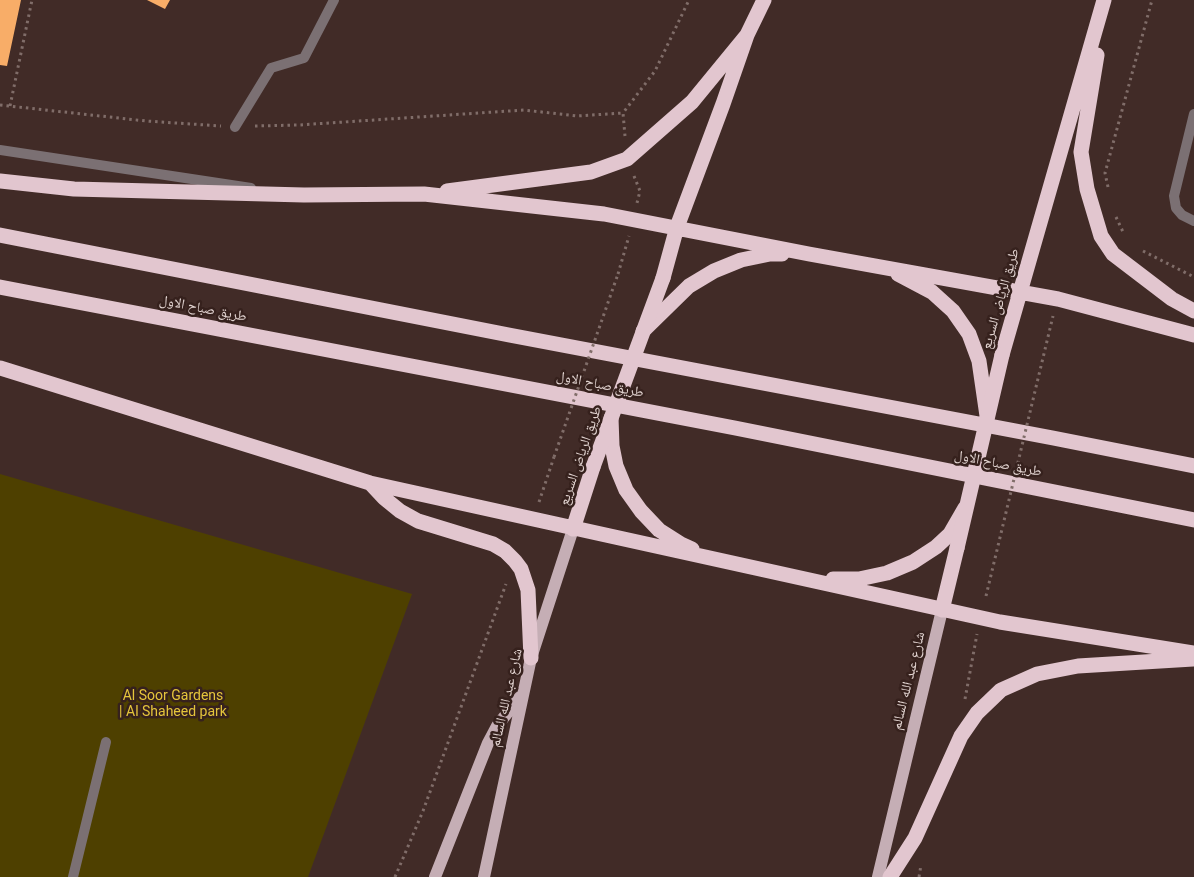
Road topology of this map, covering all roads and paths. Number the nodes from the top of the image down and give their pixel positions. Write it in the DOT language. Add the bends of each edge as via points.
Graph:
graph roads {
  1 [pos="32,0"];
  2 [pos="334,0"];
  3 [pos="689,0"];
  4 [pos="764,0"];
  5 [pos="1105,0"];
  6 [pos="1152,0"];
  7 [pos="747,35"];
  8 [pos="0,105"];
  9 [pos="10,106"];
  10 [pos="1194,114"];
  11 [pos="235,126"];
  12 [pos="0,150"];
  13 [pos="0,181"];
  14 [pos="1108,190"];
  15 [pos="424,194"];
  16 [pos="304,195"];
  17 [pos="1114,213"];
  18 [pos="634,220"];
  19 [pos="1194,221"];
  20 [pos="677,228"];
  21 [pos="0,235"];
  22 [pos="1126,240"];
  23 [pos="1139,249"];
  24 [pos="809,254"];
  25 [pos="883,267"];
  26 [pos="1194,277"];
  27 [pos="0,287"];
  28 [pos="1020,291"];
  29 [pos="1194,311"];
  30 [pos="1053,316"];
  31 [pos="643,331"];
  32 [pos="1194,335"];
  33 [pos="0,368"];
  34 [pos="611,418"];
  35 [pos="987,419"];
  36 [pos="1194,466"];
  37 [pos="370,484"];
  38 [pos="967,505"];
  39 [pos="532,520"];
  40 [pos="1194,520"];
  41 [pos="573,529"];
  42 [pos="515,561"];
  43 [pos="734,564"];
  44 [pos="804,578"];
  45 [pos="986,596"];
  46 [pos="942,610"];
  47 [pos="977,631"];
  48 [pos="1194,653"];
  49 [pos="531,658"];
  50 [pos="1194,658"];
  51 [pos="522,696"];
  52 [pos="968,726"];
  53 [pos="106,742"];
  54 [pos="73,877"];
  55 [pos="394,877"];
  56 [pos="435,877"];
  57 [pos="484,877"];
  58 [pos="878,877"];
  59 [pos="890,877"];
  1 -- 9 [label="path"];
  2 -- 11 [label="street" via="304,58 271,68"];
  3 -- 11 [label="path" via="655,71 623,113 577,116 524,110 299,125"];
  4 -- 7 [label="highway, طريق الرياض السريع"];
  5 -- 28 [label="highway, طريق الرياض السريع"];
  5 -- 29 [label="highway" via="1081,152 1087,188 1101,236 1113,254 1172,299"];
  6 -- 14 [label="path" via="1105,173"];
  7 -- 15 [label="highway" via="692,102 627,158 591,172"];
  7 -- 20 [label="highway, طريق الرياض السريع"];
  8 -- 9 [label="path"];
  9 -- 11 [label="path" via="146,121"];
  10 -- 19 [label="street" via="1174,196 1176,208"];
  12 -- 16 [label="street"];
  13 -- 16 [label="highway" via="74,189"];
  15 -- 16 [label="highway"];
  15 -- 18 [label="highway"];
  17 -- 22 [label="path"];
  18 -- 20 [label="highway"];
  18 -- 39 [label="path, bridge"];
  20 -- 24 [label="highway"];
  20 -- 31 [label="highway, طريق الرياض السريع, bridge"];
  21 -- 36 [label="highway"];
  23 -- 26 [label="path"];
  24 -- 25 [label="highway"];
  24 -- 31 [label="highway" via="770,254 741,260 714,271 689,286"];
  25 -- 28 [label="highway"];
  25 -- 35 [label="highway" via="932,292 953,311 969,334 978,361"];
  27 -- 40 [label="highway, طريق صباح الاول"];
  28 -- 32 [label="highway"];
  28 -- 35 [label="highway, طريق الرياض السريع, bridge"];
  30 -- 45 [label="path, bridge"];
  31 -- 34 [label="highway, طريق الرياض السريع, bridge"];
  33 -- 37 [label="highway"];
  34 -- 41 [label="highway, طريق الرياض السريع, bridge"];
  34 -- 43 [label="highway" via="616,466 626,490 641,512 659,530 681,544"];
  35 -- 38 [label="highway, طريق الرياض السريع, bridge"];
  37 -- 39 [label="highway"];
  37 -- 42 [label="highway" via="389,503 418,521 492,544"];
  38 -- 44 [label="highway, bridge" via="950,534 913,562 887,573 859,579"];
  38 -- 46 [label="highway, طريق الرياض السريع, bridge"];
  39 -- 41 [label="highway"];
  41 -- 43 [label="highway"];
  41 -- 49 [label="main road, شارع عبد الله السالم"];
  42 -- 49 [label="highway" via="528,590"];
  42 -- 55 [label="path" via="423,811"];
  43 -- 44 [label="highway"];
  44 -- 46 [label="highway"];
  46 -- 48 [label="highway"];
  46 -- 58 [label="main road, شارع عبد الله السالم"];
  47 -- 52 [label="path" via="962,714"];
  49 -- 51 [label="main road, شارع عبد الله السالم"];
  50 -- 52 [label="highway" via="1078,666 1037,674 1001,690"];
  51 -- 56 [label="main road" via="497,726 488,744"];
  51 -- 57 [label="main road, شارع عبد الله السالم"];
  52 -- 59 [label="highway" via="915,838"];
  53 -- 54 [label="street"];
}
